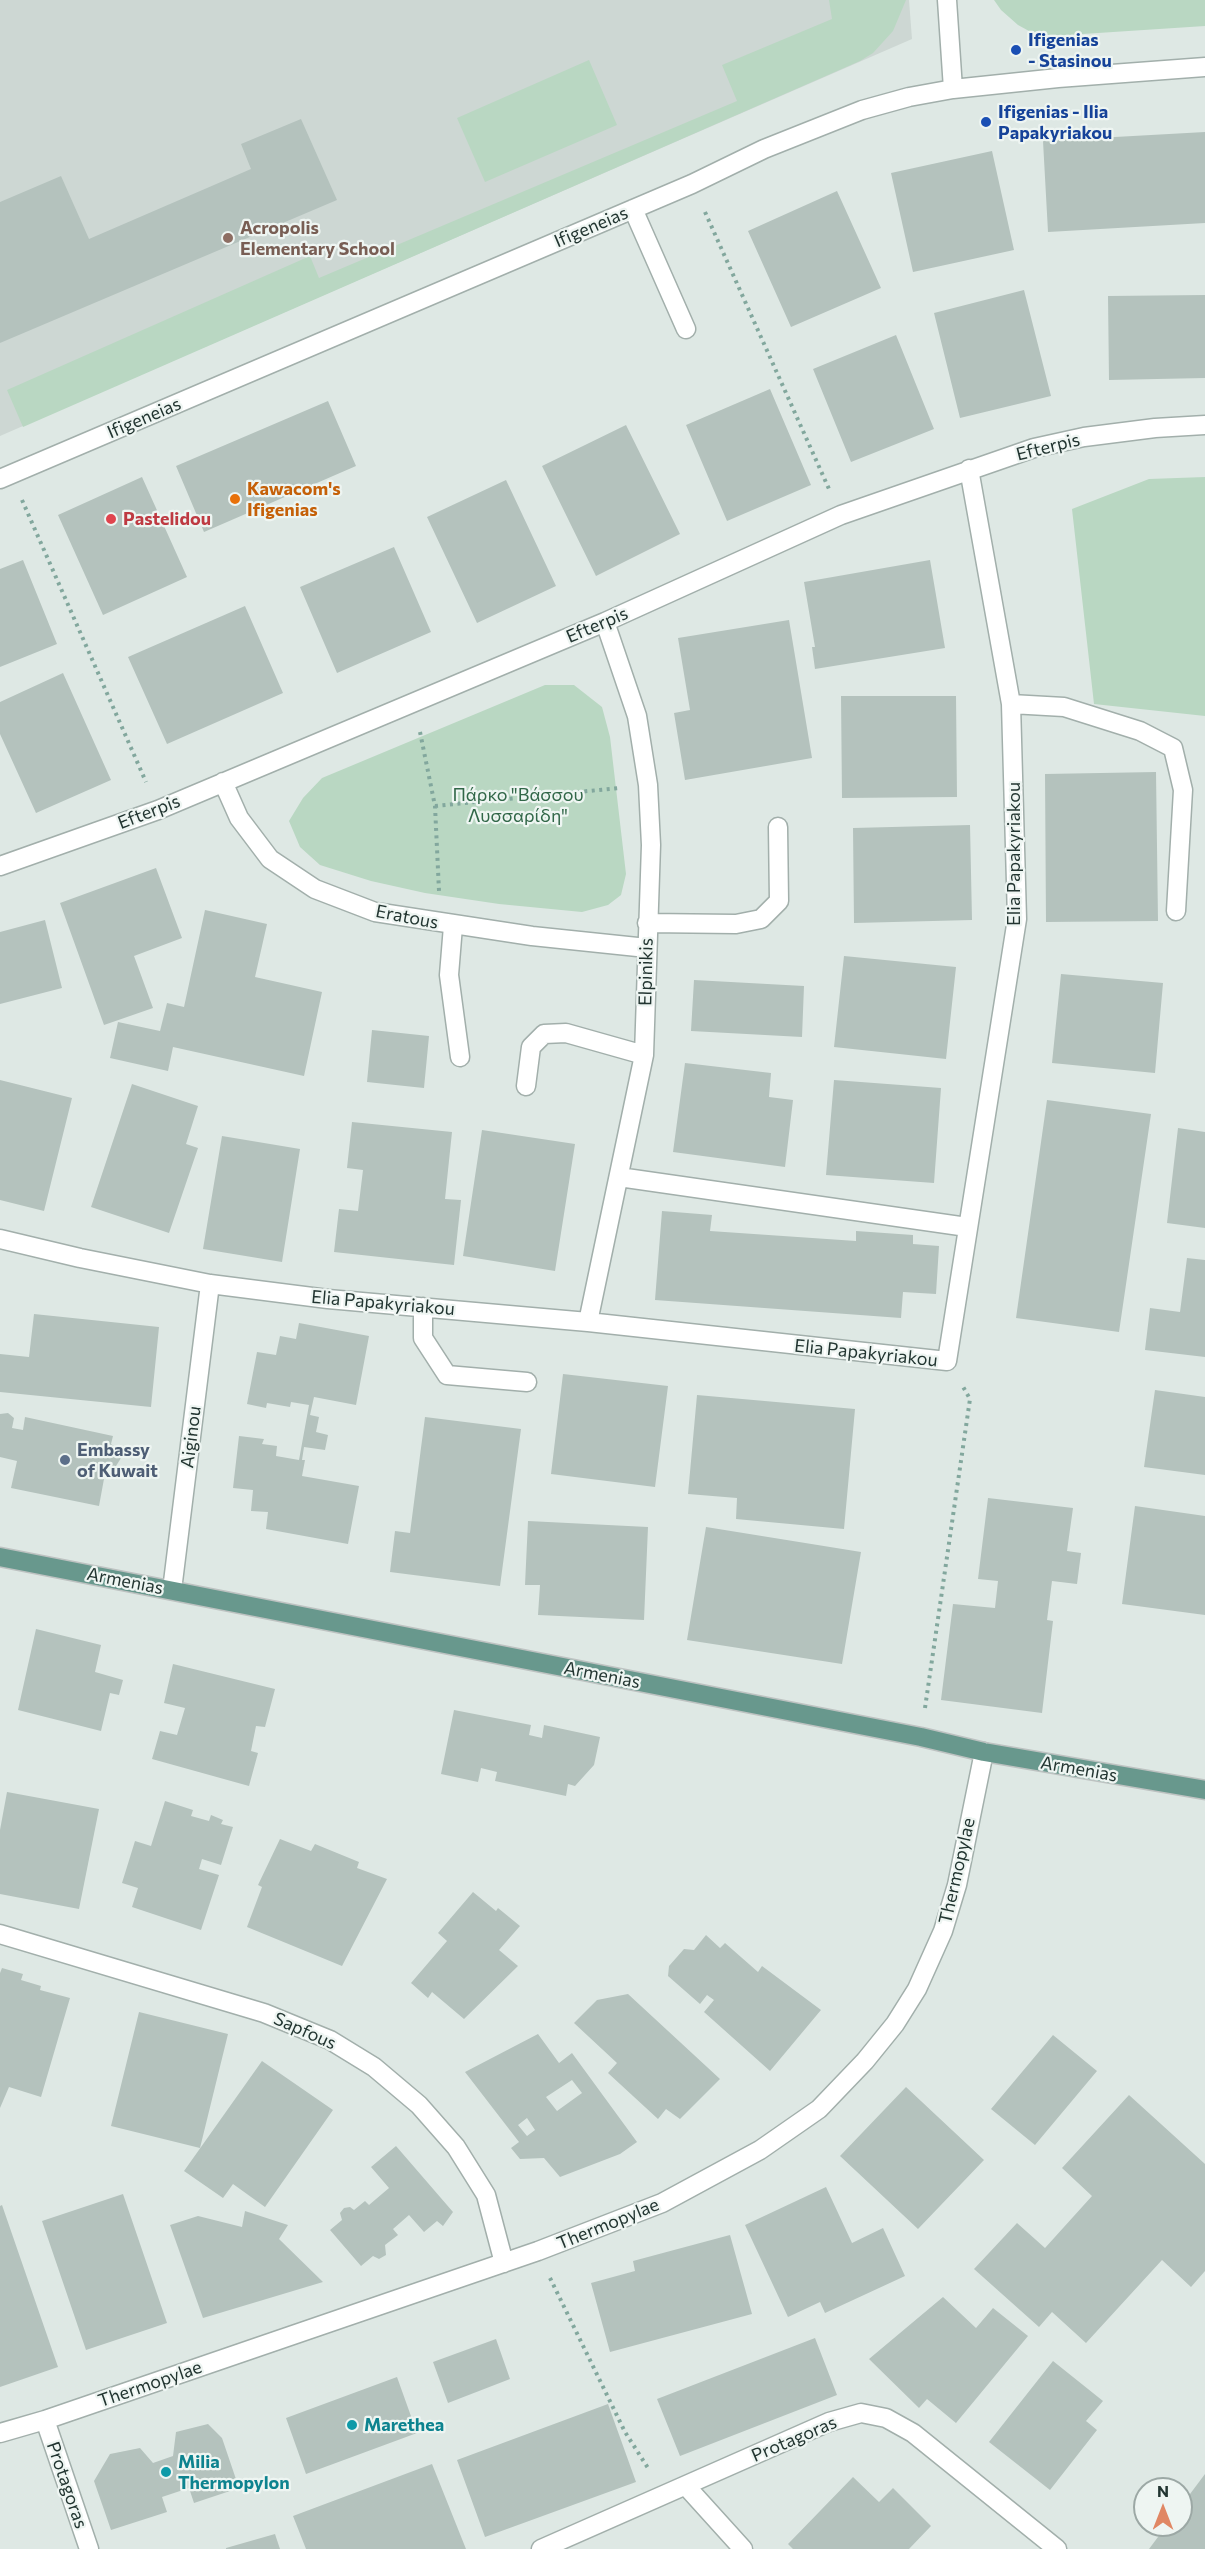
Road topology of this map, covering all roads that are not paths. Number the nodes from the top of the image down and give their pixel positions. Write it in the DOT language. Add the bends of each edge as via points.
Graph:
graph roads {
  1 [pos="947,0"];
  2 [pos="1205,68"];
  3 [pos="953,89"];
  4 [pos="633,210"];
  5 [pos="686,329"];
  6 [pos="1205,425"];
  7 [pos="969,469"];
  8 [pos="5,477"];
  9 [pos="605,622"];
  10 [pos="1011,704"];
  11 [pos="223,782"];
  12 [pos="777,827"];
  13 [pos="0,866"];
  14 [pos="1176,911"];
  15 [pos="647,923"];
  16 [pos="446,925"];
  17 [pos="647,948"];
  18 [pos="645,1055"];
  19 [pos="460,1057"];
  20 [pos="526,1086"];
  21 [pos="619,1177"];
  22 [pos="967,1227"];
  23 [pos="0,1239"];
  24 [pos="210,1284"];
  25 [pos="423,1307"];
  26 [pos="588,1322"];
  27 [pos="527,1382"];
  28 [pos="0,1557"];
  29 [pos="172,1590"];
  30 [pos="984,1752"];
  31 [pos="1205,1790"];
  32 [pos="0,1934"];
  33 [pos="504,2263"];
  34 [pos="45,2420"];
  35 [pos="0,2433"];
  36 [pos="686,2486"];
  37 [pos="90,2549"];
  38 [pos="541,2549"];
  39 [pos="743,2549"];
  40 [pos="1057,2549"];
  1 -- 3 [label="street"];
  2 -- 3 [label="street, Ifigeneias"];
  3 -- 4 [label="street, Ifigeneias" via="862,110 764,149"];
  4 -- 5 [label="street"];
  4 -- 8 [label="street, Ifigeneias"];
  6 -- 7 [label="street, Efterpis" via="1084,437"];
  7 -- 9 [label="street, Efterpis" via="841,515"];
  7 -- 10 [label="street, Elia Papakyriakou"];
  9 -- 11 [label="street, Efterpis"];
  9 -- 15 [label="street, Elpinikis" via="637,716 648,785 651,845"];
  10 -- 14 [label="street" via="1064,707 1140,732 1173,748 1183,790"];
  10 -- 22 [label="street, Elia Papakyriakou" via="1017,919"];
  11 -- 13 [label="street, Efterpis" via="158,810"];
  11 -- 16 [label="street, Eratous" via="239,819 270,859 315,890 375,912"];
  12 -- 15 [label="street" via="779,901 761,919 736,924"];
  15 -- 17 [label="street, Elpinikis"];
  16 -- 17 [label="street, Eratous"];
  16 -- 19 [label="street"];
  17 -- 18 [label="street, Elpinikis"];
  18 -- 20 [label="street" via="566,1033 544,1034 531,1047"];
  18 -- 21 [label="street, Elpinikis"];
  21 -- 22 [label="street"];
  21 -- 26 [label="street, Elpinikis"];
  22 -- 26 [label="street, Elia Papakyriakou" via="947,1361"];
  23 -- 24 [label="street, Elia Papakyriakou"];
  24 -- 25 [label="street, Elia Papakyriakou"];
  24 -- 29 [label="street, Aiginou"];
  25 -- 26 [label="street, Elia Papakyriakou"];
  25 -- 27 [label="street" via="423,1338 447,1375"];
  28 -- 29 [label="main road, Armenias"];
  29 -- 30 [label="main road, Armenias"];
  30 -- 31 [label="main road, Armenias"];
  30 -- 33 [label="street, Thermopylae" via="957,1885 943,1931 911,1998 866,2061 819,2109 760,2150 662,2203"];
  32 -- 33 [label="street, Sapfous" via="264,2013 330,2040 374,2067 419,2105 456,2147 486,2195"];
  33 -- 34 [label="street, Thermopylae"];
  34 -- 35 [label="street, Thermopylae"];
  34 -- 37 [label="street, Protagoras"];
  36 -- 38 [label="street, Protagoras"];
  36 -- 39 [label="street"];
  36 -- 40 [label="street, Protagoras" via="829,2422 861,2413 886,2418 913,2433"];
}
